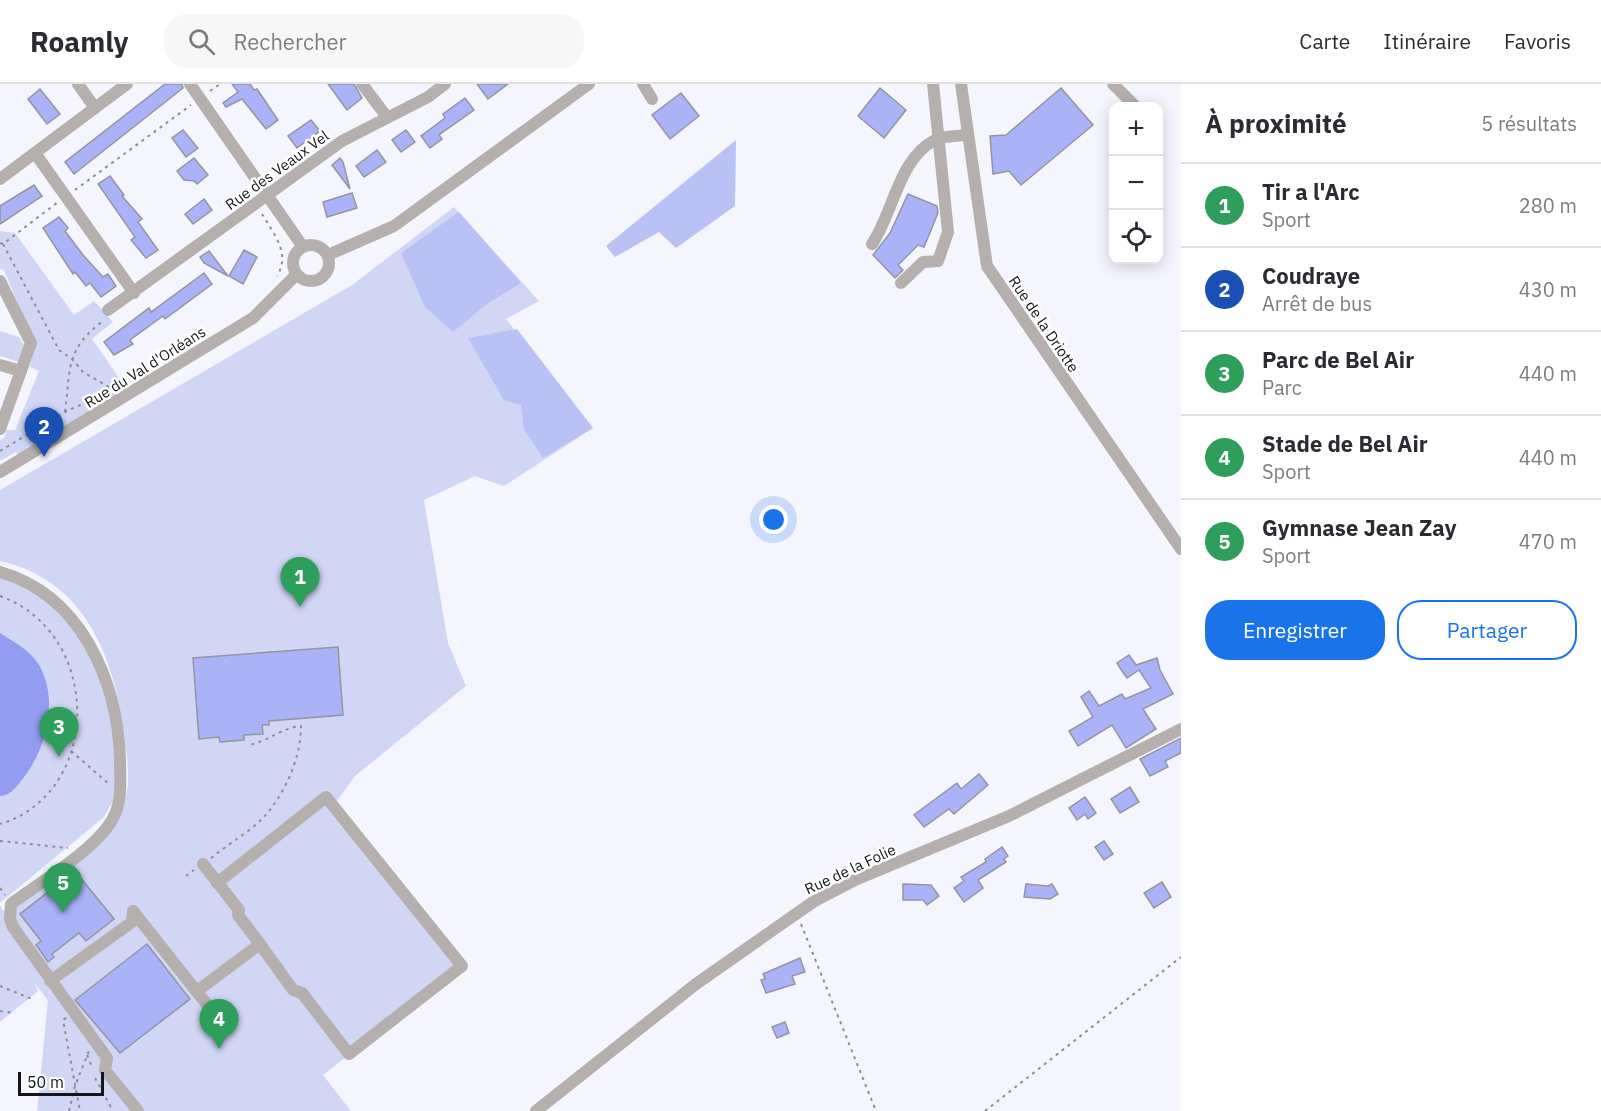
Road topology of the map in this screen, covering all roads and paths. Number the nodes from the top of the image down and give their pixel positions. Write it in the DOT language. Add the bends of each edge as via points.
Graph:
graph roads {
  1 [pos="78,84"];
  2 [pos="127,84"];
  3 [pos="190,84"];
  4 [pos="220,84"];
  5 [pos="362,84"];
  6 [pos="445,84"];
  7 [pos="589,84"];
  8 [pos="643,84"];
  9 [pos="933,84"];
  10 [pos="961,84"];
  11 [pos="1113,84"];
  12 [pos="199,99"];
  13 [pos="652,99"];
  14 [pos="1131,102"];
  15 [pos="95,108"];
  16 [pos="387,117"];
  17 [pos="967,135"];
  18 [pos="938,139"];
  19 [pos="35,153"];
  20 [pos="0,179"];
  21 [pos="66,196"];
  22 [pos="267,196"];
  23 [pos="256,204"];
  24 [pos="2,243"];
  25 [pos="872,244"];
  26 [pos="303,247"];
  27 [pos="328,255"];
  28 [pos="296,275"];
  29 [pos="0,281"];
  30 [pos="270,283"];
  31 [pos="901,283"];
  32 [pos="134,293"];
  33 [pos="111,308"];
  34 [pos="72,359"];
  35 [pos="0,365"];
  36 [pos="21,371"];
  37 [pos="65,412"];
  38 [pos="0,429"];
  39 [pos="0,451"];
  40 [pos="0,472"];
  41 [pos="1181,549"];
  42 [pos="0,572"];
  43 [pos="0,596"];
  44 [pos="1181,729"];
  45 [pos="249,745"];
  46 [pos="71,751"];
  47 [pos="120,789"];
  48 [pos="0,824"];
  49 [pos="0,841"];
  50 [pos="78,854"];
  51 [pos="202,864"];
  52 [pos="186,876"];
  53 [pos="217,883"];
  54 [pos="796,912"];
  55 [pos="260,944"];
  56 [pos="1181,957"];
  57 [pos="50,981"];
  58 [pos="0,986"];
  59 [pos="197,991"];
  60 [pos="32,999"];
  61 [pos="0,1011"];
  62 [pos="73,1012"];
  63 [pos="15,1013"];
  64 [pos="216,1017"];
  65 [pos="96,1044"];
  66 [pos="87,1055"];
  67 [pos="75,1086"];
  68 [pos="69,1111"];
  69 [pos="80,1111"];
  70 [pos="114,1111"];
  71 [pos="138,1111"];
  72 [pos="536,1111"];
  73 [pos="876,1111"];
  74 [pos="985,1111"];
  1 -- 15 [label="street"];
  2 -- 15 [label="street"];
  3 -- 12 [label="street"];
  4 -- 12 [label="path"];
  5 -- 16 [label="street"];
  6 -- 16 [label="street, Rue des Veaux Vel"];
  7 -- 27 [label="street" via="394,226"];
  8 -- 13 [label="street"];
  9 -- 18 [label="street"];
  10 -- 17 [label="street, Rue de la Driotte"];
  11 -- 14 [label="street"];
  12 -- 21 [label="path"];
  12 -- 22 [label="street"];
  15 -- 19 [label="street"];
  16 -- 22 [label="street, Rue des Veaux Vel" via="342,141"];
  17 -- 18 [label="street"];
  17 -- 41 [label="street, Rue de la Driotte" via="987,266"];
  18 -- 25 [label="street" via="911,159 884,227"];
  18 -- 31 [label="street" via="948,232 938,261 923,262"];
  19 -- 20 [label="street"];
  19 -- 21 [label="street"];
  21 -- 24 [label="path"];
  21 -- 32 [label="street"];
  22 -- 23 [label="street, Rue des Veaux Vel"];
  22 -- 26 [label="street"];
  23 -- 30 [label="path" via="283,252 279,275"];
  23 -- 32 [label="street, Rue des Veaux Vel"];
  24 -- 34 [label="path" via="59,350"];
  26 -- 27 [label="street" via="317,246"];
  26 -- 28 [label="street" via="293,262"];
  27 -- 28 [label="street" via="330,267 324,277 312,282"];
  28 -- 40 [label="street, Rue du Val d'Orléans" via="253,318"];
  29 -- 36 [label="street" via="31,343"];
  32 -- 33 [label="street, Rue des Veaux Vel"];
  33 -- 34 [label="path" via="110,316 77,344"];
  34 -- 37 [label="path"];
  34 -- 37 [label="path" via="82,372 114,390"];
  35 -- 36 [label="street"];
  36 -- 38 [label="street"];
  37 -- 39 [label="path"];
  42 -- 47 [label="street" via="32,585 57,604 92,649 116,715"];
  43 -- 46 [label="path" via="40,621 66,655 78,702"];
  44 -- 54 [label="street, Rue de la Folie" via="1009,816 855,880"];
  45 -- 51 [label="path" via="265,742 287,727 301,726 301,744 283,792 262,819"];
  46 -- 47 [label="path" via="102,779"];
  46 -- 48 [label="path" via="43,799 24,814"];
  47 -- 50 [label="street" via="112,822"];
  49 -- 50 [label="path" via="58,845"];
  50 -- 57 [label="street" via="10,904 13,927"];
  51 -- 52 [label="path"];
  51 -- 53 [label="street"];
  53 -- 55 [label="street"];
  53 -- 55 [label="street" via="326,797 462,966 349,1054 302,993 293,990"];
  54 -- 72 [label="street, Rue de la Folie" via="688,990"];
  54 -- 73 [label="path"];
  55 -- 59 [label="street"];
  56 -- 74 [label="path"];
  57 -- 59 [label="street" via="132,922 134,911"];
  57 -- 62 [label="street"];
  58 -- 60 [label="path"];
  59 -- 64 [label="street"];
  61 -- 63 [label="path"];
  62 -- 65 [label="street"];
  62 -- 67 [label="path" via="63,1020"];
  65 -- 66 [label="path"];
  65 -- 71 [label="street" via="107,1058 105,1070"];
  66 -- 67 [label="path"];
  66 -- 70 [label="path" via="99,1088"];
  67 -- 68 [label="path"];
  67 -- 69 [label="path"];
}
